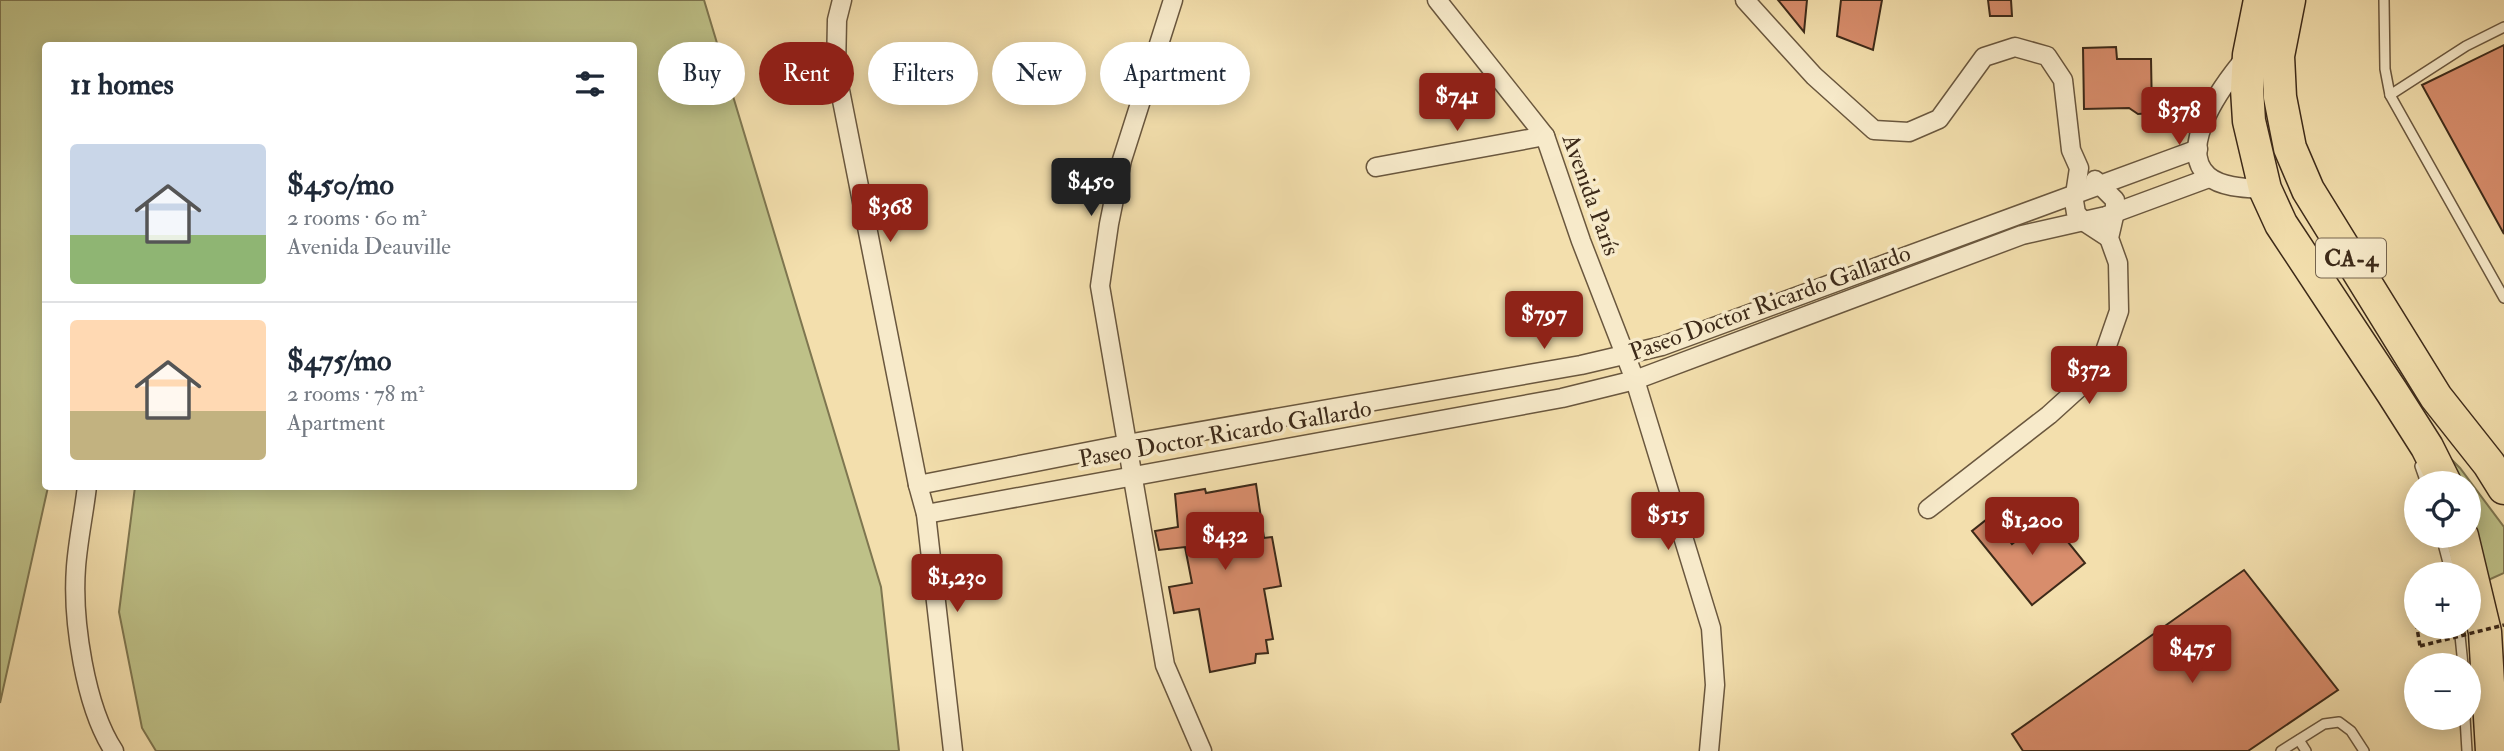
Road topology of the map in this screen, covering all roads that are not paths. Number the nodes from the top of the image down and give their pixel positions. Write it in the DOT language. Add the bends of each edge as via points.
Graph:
graph roads {
  1 [pos="842,0"];
  2 [pos="1173,0"];
  3 [pos="1437,0"];
  4 [pos="1745,0"];
  5 [pos="2260,0"];
  6 [pos="2289,0"];
  7 [pos="2384,0"];
  8 [pos="2504,27"];
  9 [pos="2249,55"];
  10 [pos="2390,95"];
  11 [pos="1545,136"];
  12 [pos="2198,149"];
  13 [pos="1376,167"];
  14 [pos="2079,169"];
  15 [pos="2209,177"];
  16 [pos="2102,185"];
  17 [pos="2265,189"];
  18 [pos="2075,195"];
  19 [pos="2115,212"];
  20 [pos="2083,221"];
  21 [pos="2109,238"];
  22 [pos="2504,298"];
  23 [pos="1625,354"];
  24 [pos="1635,380"];
  25 [pos="2392,392"];
  26 [pos="2411,442"];
  27 [pos="1127,444"];
  28 [pos="2416,455"];
  29 [pos="2422,471"];
  30 [pos="2439,471"];
  31 [pos="1132,475"];
  32 [pos="918,485"];
  33 [pos="2504,488"];
  34 [pos="86,490"];
  35 [pos="1928,509"];
  36 [pos="926,514"];
  37 [pos="2465,548"];
  38 [pos="2466,730"];
  39 [pos="2299,740"];
  40 [pos="114,751"];
  41 [pos="953,751"];
  42 [pos="1202,751"];
  43 [pos="1709,751"];
  44 [pos="2281,751"];
  45 [pos="2306,751"];
  46 [pos="2364,751"];
  47 [pos="2467,751"];
  48 [pos="2492,751"];
  1 -- 32 [label="street" via="836,70"];
  2 -- 27 [label="street" via="1122,160 1100,286"];
  3 -- 11 [label="street, Avenida París"];
  4 -- 14 [label="street" via="1814,76 1874,130 1909,132 1939,119 1984,57 2015,47 2047,56 2063,80 2071,150"];
  5 -- 9 [label="highway, CA-4"];
  6 -- 33 [label="highway, CA-4" via="2278,56 2280,97 2290,148 2308,190 2436,397"];
  7 -- 10 [label="lane"];
  8 -- 10 [label="lane"];
  9 -- 12 [label="street" via="2217,96 2204,121"];
  9 -- 17 [label="highway, CA-4" via="2249,121"];
  10 -- 22 [label="lane"];
  11 -- 13 [label="street"];
  11 -- 23 [label="street, Avenida París"];
  12 -- 15 [label="street" via="2199,165"];
  12 -- 16 [label="street, Paseo Doctor Ricardo Gallardo"];
  14 -- 16 [label="street"];
  14 -- 18 [label="street"];
  15 -- 17 [label="street" via="2227,185"];
  15 -- 19 [label="street, Paseo Doctor Ricardo Gallardo"];
  16 -- 18 [label="street, Paseo Doctor Ricardo Gallardo"];
  16 -- 19 [label="street" via="2115,200"];
  17 -- 25 [label="highway, CA-4" via="2281,224"];
  18 -- 20 [label="street" via="2076,212"];
  18 -- 23 [label="street, Paseo Doctor Ricardo Gallardo" via="1662,346"];
  19 -- 20 [label="street, Paseo Doctor Ricardo Gallardo"];
  19 -- 21 [label="street"];
  20 -- 21 [label="street"];
  20 -- 24 [label="street, Paseo Doctor Ricardo Gallardo" via="2022,235"];
  21 -- 35 [label="street" via="2118,263 2119,311 2103,357 2081,386 2049,415"];
  23 -- 24 [label="street, Avenida París"];
  23 -- 27 [label="street, Paseo Doctor Ricardo Gallardo"];
  24 -- 31 [label="street, Paseo Doctor Ricardo Gallardo" via="1562,398"];
  24 -- 43 [label="street, Avenida París" via="1712,628 1715,685"];
  25 -- 26 [label="lane"];
  25 -- 30 [label="highway, CA-4"];
  27 -- 31 [label="street"];
  27 -- 32 [label="street, Paseo Doctor Ricardo Gallardo"];
  28 -- 29 [label="lane"];
  31 -- 36 [label="street, Paseo Doctor Ricardo Gallardo"];
  31 -- 42 [label="street" via="1166,665"];
  32 -- 36 [label="street"];
  34 -- 40 [label="street" via="76,569 78,629 89,695"];
  36 -- 41 [label="street"];
  37 -- 48 [label="highway" via="2484,632"];
  38 -- 47 [label="lane"];
  39 -- 44 [label="lane"];
  39 -- 45 [label="lane"];
  39 -- 46 [label="lane" via="2324,724 2339,722"];
}
